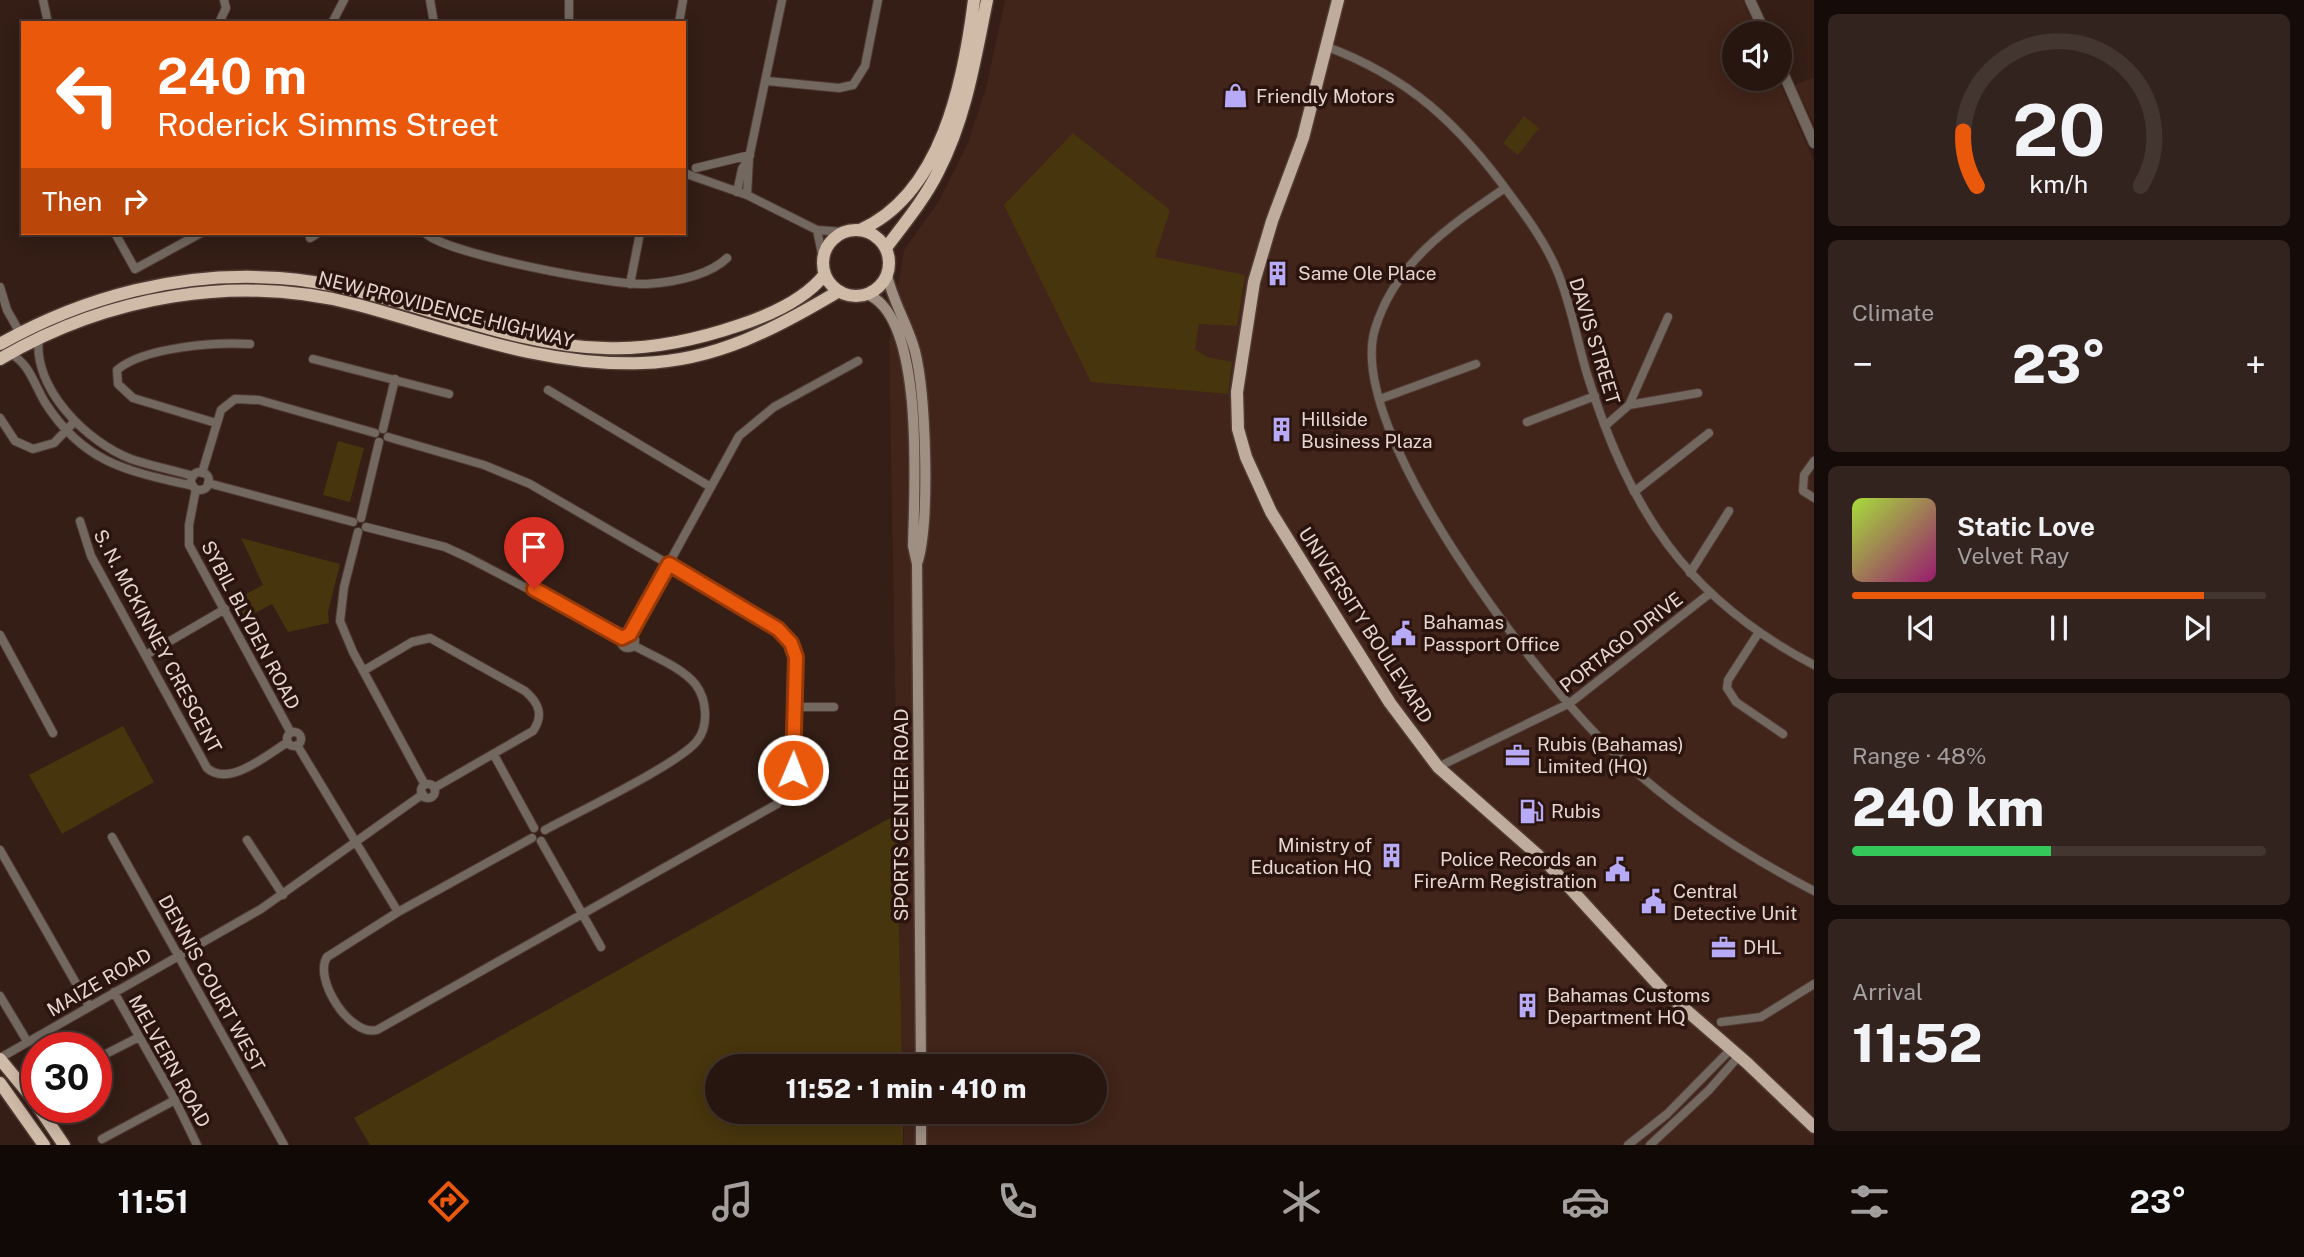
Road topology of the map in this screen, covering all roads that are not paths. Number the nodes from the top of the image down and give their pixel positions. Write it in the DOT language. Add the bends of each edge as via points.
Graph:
graph roads {
  1 [pos="43,0"];
  2 [pos="224,0"];
  3 [pos="344,0"];
  4 [pos="430,0"];
  5 [pos="569,0"];
  6 [pos="683,0"];
  7 [pos="782,0"];
  8 [pos="878,0"];
  9 [pos="974,0"];
  10 [pos="986,0"];
  11 [pos="1338,0"];
  12 [pos="1750,0"];
  13 [pos="48,21"];
  14 [pos="220,21"];
  15 [pos="333,21"];
  16 [pos="434,21"];
  17 [pos="569,21"];
  18 [pos="679,21"];
  19 [pos="1760,21"];
  20 [pos="1325,46"];
  21 [pos="767,81"];
  22 [pos="1791,91"];
  23 [pos="1814,143"];
  24 [pos="750,156"];
  25 [pos="696,168"];
  26 [pos="686,174"];
  27 [pos="1505,188"];
  28 [pos="737,192"];
  29 [pos="747,195"];
  30 [pos="817,230"];
  31 [pos="860,230"];
  32 [pos="844,232"];
  33 [pos="116,235"];
  34 [pos="197,235"];
  35 [pos="428,235"];
  36 [pos="640,235"];
  37 [pos="886,248"];
  38 [pos="727,258"];
  39 [pos="823,259"];
  40 [pos="825,275"];
  41 [pos="887,275"];
  42 [pos="630,284"];
  43 [pos="0,287"];
  44 [pos="839,291"];
  45 [pos="867,295"];
  46 [pos="1668,317"];
  47 [pos="20,333"];
  48 [pos="39,338"];
  49 [pos="250,344"];
  50 [pos="3,352"];
  51 [pos="313,359"];
  52 [pos="858,361"];
  53 [pos="1476,363"];
  54 [pos="395,379"];
  55 [pos="548,390"];
  56 [pos="1698,393"];
  57 [pos="449,394"];
  58 [pos="1595,396"];
  59 [pos="1380,399"];
  60 [pos="1629,405"];
  61 [pos="0,418"];
  62 [pos="75,421"];
  63 [pos="1527,422"];
  64 [pos="216,423"];
  65 [pos="1605,426"];
  66 [pos="66,431"];
  67 [pos="379,431"];
  68 [pos="1709,433"];
  69 [pos="388,437"];
  70 [pos="379,442"];
  71 [pos="1814,460"];
  72 [pos="198,474"];
  73 [pos="208,483"];
  74 [pos="709,486"];
  75 [pos="194,487"];
  76 [pos="1634,492"];
  77 [pos="1814,498"];
  78 [pos="1729,512"];
  79 [pos="357,520"];
  80 [pos="80,521"];
  81 [pos="362,529"];
  82 [pos="669,564"];
  83 [pos="917,564"];
  84 [pos="1690,573"];
  85 [pos="1709,594"];
  86 [pos="225,609"];
  87 [pos="1759,632"];
  88 [pos="0,635"];
  89 [pos="626,636"];
  90 [pos="146,655"];
  91 [pos="1814,665"];
  92 [pos="363,671"];
  93 [pos="1570,704"];
  94 [pos="794,707"];
  95 [pos="834,707"];
  96 [pos="53,733"];
  97 [pos="1783,734"];
  98 [pos="293,743"];
  99 [pos="494,755"];
  100 [pos="1438,767"];
  101 [pos="424,790"];
  102 [pos="534,828"];
  103 [pos="545,830"];
  104 [pos="112,837"];
  105 [pos="247,840"];
  106 [pos="536,840"];
  107 [pos="355,842"];
  108 [pos="0,850"];
  109 [pos="1814,891"];
  110 [pos="284,895"];
  111 [pos="398,912"];
  112 [pos="582,914"];
  113 [pos="601,947"];
  114 [pos="178,956"];
  115 [pos="1814,984"];
  116 [pos="114,992"];
  117 [pos="0,996"];
  118 [pos="89,1006"];
  119 [pos="1721,1022"];
  120 [pos="22,1032"];
  121 [pos="43,1032"];
  122 [pos="139,1037"];
  123 [pos="21,1045"];
  124 [pos="112,1051"];
  125 [pos="1735,1053"];
  126 [pos="921,1054"];
  127 [pos="0,1058"];
  128 [pos="0,1083"];
  129 [pos="21,1085"];
  130 [pos="175,1100"];
  131 [pos="1812,1122"];
  132 [pos="49,1123"];
  133 [pos="921,1124"];
  134 [pos="102,1139"];
  135 [pos="44,1145"];
  136 [pos="64,1145"];
  137 [pos="197,1145"];
  138 [pos="284,1145"];
  139 [pos="921,1145"];
  140 [pos="1628,1145"];
  141 [pos="1650,1145"];
  1 -- 13 [label="street"];
  2 -- 14 [label="street"];
  3 -- 15 [label="street"];
  4 -- 16 [label="street"];
  5 -- 17 [label="street"];
  6 -- 18 [label="street"];
  7 -- 21 [label="street"];
  8 -- 21 [label="street" via="865,66 853,85 839,88"];
  9 -- 31 [label="highway" via="960,75 941,138 908,192 882,220"];
  10 -- 37 [label="highway" via="958,129 925,195"];
  11 -- 20 [label="main road, UNIVERSITY BOULEVARD"];
  12 -- 19 [label="street"];
  20 -- 27 [label="street, DAVIS STREET" via="1364,61 1413,90 1461,133"];
  20 -- 100 [label="main road, UNIVERSITY BOULEVARD" via="1303,138 1254,282 1237,392 1238,429 1271,512 1390,703"];
  21 -- 24 [label="street"];
  22 -- 23 [label="street"];
  24 -- 25 [label="street"];
  24 -- 28 [label="street"];
  24 -- 29 [label="street"];
  26 -- 28 [label="street"];
  27 -- 58 [label="street, DAVIS STREET" via="1557,271"];
  27 -- 59 [label="street" via="1432,240 1399,278 1374,330 1373,375"];
  28 -- 29 [label="street"];
  29 -- 30 [label="street"];
  30 -- 32 [label="street"];
  30 -- 39 [label="street"];
  31 -- 32 [label="highway"];
  31 -- 37 [label="highway"];
  32 -- 39 [label="highway" via="830,243"];
  33 -- 34 [label="street" via="135,270"];
  35 -- 42 [label="street" via="438,242 516,263"];
  36 -- 42 [label="street"];
  37 -- 41 [label="highway"];
  38 -- 42 [label="street" via="684,278"];
  39 -- 40 [label="highway"];
  40 -- 44 [label="highway"];
  40 -- 47 [label="highway, NEW PROVIDENCE HIGHWAY" via="805,294 747,323 698,339 639,347 570,345 341,288 266,277 206,279 136,290"];
  41 -- 45 [label="highway"];
  41 -- 83 [label="main road, SPORTS CENTER ROAD" via="914,347 922,399 922,548"];
  43 -- 47 [label="street"];
  44 -- 45 [label="highway"];
  44 -- 48 [label="highway, NEW PROVIDENCE HIGHWAY" via="740,344 645,363 583,362 515,350 355,304 270,291 209,292 129,304"];
  45 -- 83 [label="main road, SPORTS CENTER ROAD" via="893,320 910,377"];
  46 -- 60 [label="street"];
  47 -- 50 [label="highway, NEW PROVIDENCE HIGHWAY"];
  48 -- 50 [label="highway, NEW PROVIDENCE HIGHWAY"];
  48 -- 62 [label="street" via="37,356 44,374"];
  49 -- 64 [label="street" via="150,355 117,370 118,384 133,398"];
  50 -- 66 [label="street" via="23,360"];
  51 -- 54 [label="street"];
  52 -- 74 [label="street" via="761,415 739,436"];
  53 -- 59 [label="street"];
  54 -- 57 [label="street"];
  54 -- 67 [label="street"];
  55 -- 74 [label="street"];
  56 -- 60 [label="street"];
  58 -- 63 [label="street"];
  58 -- 65 [label="street, DAVIS STREET"];
  59 -- 93 [label="street" via="1406,468 1437,524 1507,628"];
  60 -- 65 [label="street"];
  61 -- 66 [label="street" via="26,448 47,446"];
  62 -- 66 [label="street"];
  62 -- 72 [label="street" via="99,442 131,459"];
  64 -- 67 [label="street" via="225,405 245,398"];
  64 -- 72 [label="street, SYBIL BLYDEN ROAD"];
  65 -- 76 [label="street, DAVIS STREET"];
  66 -- 75 [label="street" via="113,466"];
  67 -- 69 [label="street"];
  67 -- 70 [label="street"];
  68 -- 76 [label="street"];
  69 -- 70 [label="street"];
  69 -- 82 [label="street" via="506,473"];
  70 -- 79 [label="street"];
  71 -- 77 [label="street" via="1802,484 1803,491"];
  72 -- 73 [label="street" via="207,477"];
  72 -- 75 [label="street, SYBIL BLYDEN ROAD"];
  73 -- 75 [label="street" via="204,489"];
  73 -- 79 [label="street"];
  74 -- 82 [label="street"];
  75 -- 86 [label="street, SYBIL BLYDEN ROAD" via="189,545"];
  76 -- 84 [label="street, DAVIS STREET"];
  78 -- 84 [label="street"];
  79 -- 81 [label="street"];
  80 -- 90 [label="street, S. N. MCKINNEY CRESCENT" via="92,556"];
  81 -- 89 [label="street" via="457,552"];
  81 -- 92 [label="street" via="344,587 340,621"];
  82 -- 89 [label="street"];
  82 -- 94 [label="street" via="786,636 796,657"];
  83 -- 126 [label="main road, SPORTS CENTER ROAD"];
  84 -- 85 [label="street, DAVIS STREET"];
  85 -- 87 [label="street, DAVIS STREET"];
  85 -- 93 [label="street, PORTAGO DRIVE"];
  86 -- 90 [label="street"];
  86 -- 98 [label="street, SYBIL BLYDEN ROAD"];
  87 -- 91 [label="street, DAVIS STREET"];
  87 -- 97 [label="street" via="1727,688 1736,702"];
  88 -- 96 [label="street"];
  89 -- 103 [label="street" via="696,686 705,725 699,738 677,757"];
  90 -- 98 [label="street, S. N. MCKINNEY CRESCENT" via="214,774 234,773"];
  92 -- 99 [label="street" via="412,642 430,638 525,691 537,703 538,722 533,731"];
  92 -- 101 [label="street"];
  93 -- 100 [label="street, PORTAGO DRIVE"];
  93 -- 109 [label="street" via="1613,751 1679,808 1741,851"];
  94 -- 95 [label="street"];
  94 -- 112 [label="street" via="793,770 777,804"];
  98 -- 107 [label="street"];
  99 -- 101 [label="street"];
  99 -- 102 [label="street"];
  100 -- 125 [label="main road, UNIVERSITY BOULEVARD" via="1535,852 1663,990"];
  101 -- 107 [label="street, MAIZE ROAD"];
  102 -- 103 [label="street"];
  102 -- 106 [label="street"];
  103 -- 106 [label="street" via="545,837"];
  104 -- 114 [label="street, DENNIS COURT WEST"];
  105 -- 110 [label="street"];
  106 -- 111 [label="street"];
  106 -- 112 [label="street"];
  107 -- 110 [label="street, MAIZE ROAD"];
  107 -- 111 [label="street"];
  108 -- 118 [label="street"];
  110 -- 114 [label="street, MAIZE ROAD"];
  111 -- 112 [label="street" via="332,953 323,964 324,978 346,1017 366,1031 389,1023"];
  112 -- 113 [label="street"];
  114 -- 116 [label="street, MAIZE ROAD"];
  114 -- 138 [label="street, DENNIS COURT WEST"];
  115 -- 119 [label="street" via="1761,1017"];
  116 -- 118 [label="street, MAIZE ROAD"];
  116 -- 122 [label="street, MELVERN ROAD"];
  117 -- 120 [label="street"];
  118 -- 121 [label="street, MAIZE ROAD"];
  122 -- 124 [label="street"];
  122 -- 130 [label="street, MELVERN ROAD"];
  123 -- 127 [label="street, MAIZE ROAD"];
  125 -- 131 [label="main road, UNIVERSITY BOULEVARD"];
  125 -- 140 [label="street"];
  125 -- 141 [label="street" via="1715,1084"];
  127 -- 129 [label="highway"];
  128 -- 135 [label="highway"];
  130 -- 134 [label="street"];
  130 -- 137 [label="street, MELVERN ROAD"];
  132 -- 136 [label="highway"];
  133 -- 139 [label="main road"];
}
